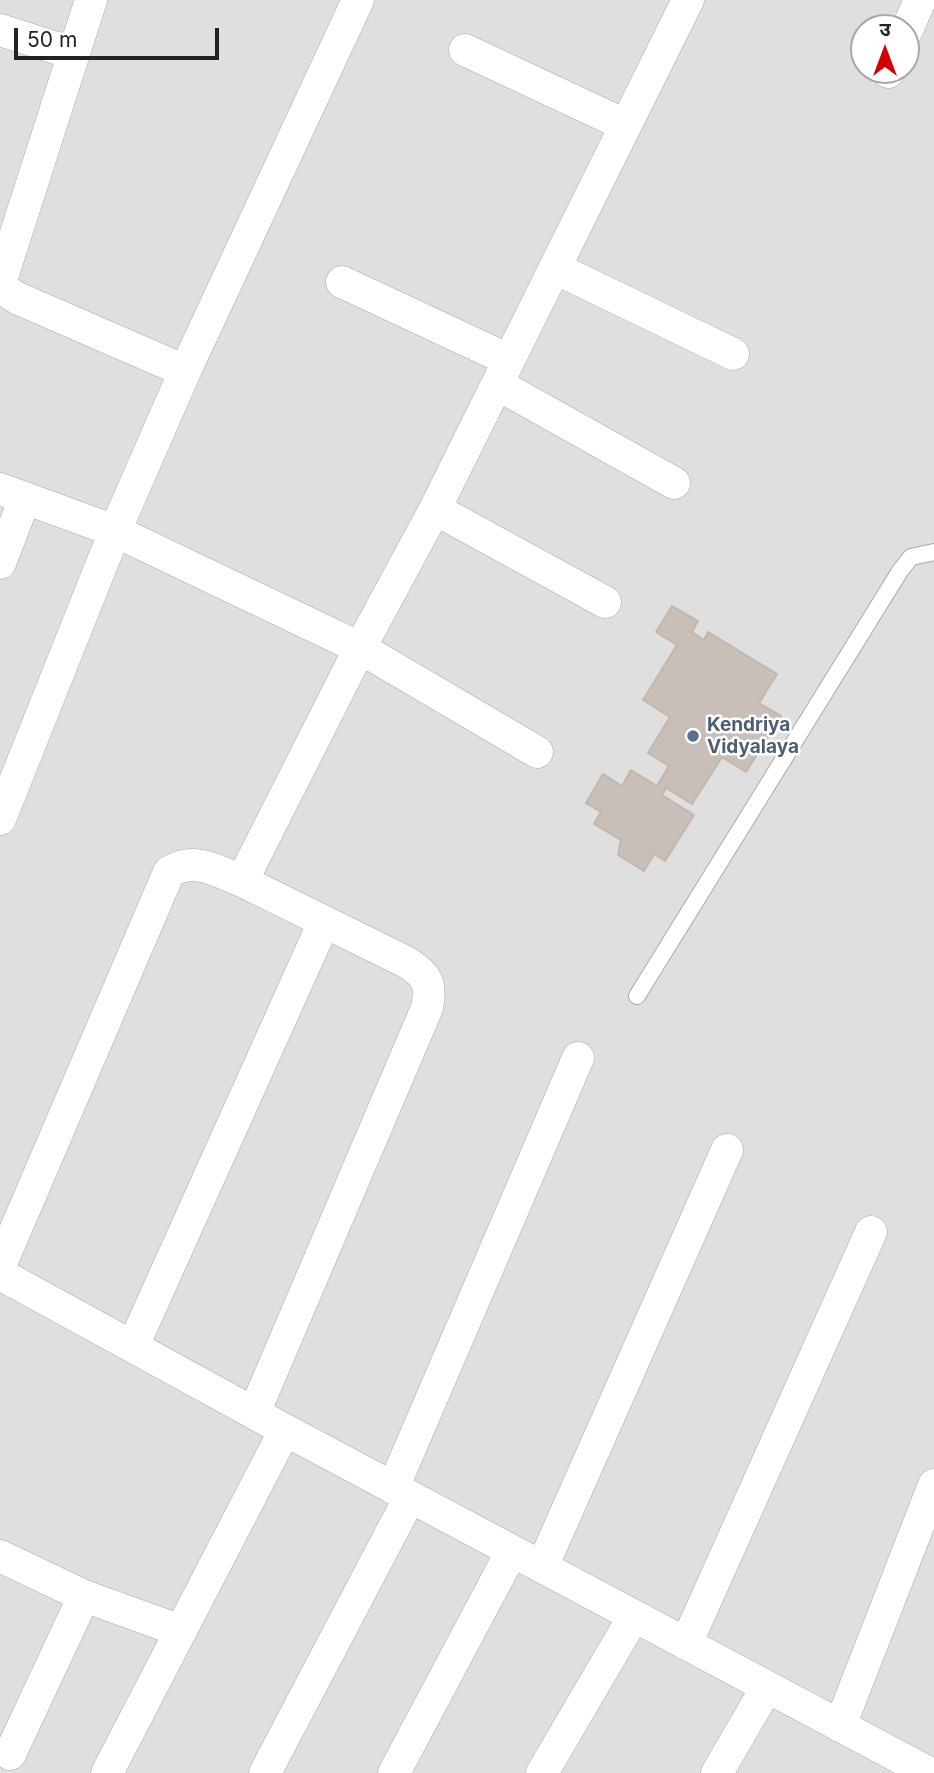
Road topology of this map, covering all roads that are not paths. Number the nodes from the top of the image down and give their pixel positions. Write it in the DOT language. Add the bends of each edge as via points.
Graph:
graph roads {
  1 [pos="91,0"];
  2 [pos="358,0"];
  3 [pos="688,0"];
  4 [pos="0,30"];
  5 [pos="465,50"];
  6 [pos="72,53"];
  7 [pos="625,125"];
  8 [pos="555,268"];
  9 [pos="342,282"];
  10 [pos="733,354"];
  11 [pos="185,371"];
  12 [pos="503,372"];
  13 [pos="674,483"];
  14 [pos="13,493"];
  15 [pos="435,509"];
  16 [pos="115,531"];
  17 [pos="934,552"];
  18 [pos="0,563"];
  19 [pos="605,602"];
  20 [pos="360,648"];
  21 [pos="537,752"];
  22 [pos="0,819"];
  23 [pos="242,881"];
  24 [pos="324,922"];
  25 [pos="636,996"];
  26 [pos="578,1058"];
  27 [pos="727,1150"];
  28 [pos="871,1232"];
  29 [pos="0,1266"];
  30 [pos="0,1274"];
  31 [pos="133,1346"];
  32 [pos="254,1413"];
  33 [pos="285,1430"];
  34 [pos="934,1485"];
  35 [pos="401,1492"];
  36 [pos="512,1551"];
  37 [pos="0,1556"];
  38 [pos="542,1567"];
  39 [pos="84,1597"];
  40 [pos="634,1616"];
  41 [pos="181,1631"];
  42 [pos="686,1644"];
  43 [pos="767,1687"];
  44 [pos="840,1726"];
  45 [pos="10,1754"];
  46 [pos="107,1773"];
  47 [pos="265,1773"];
  48 [pos="394,1773"];
  49 [pos="542,1773"];
  50 [pos="717,1773"];
  51 [pos="929,1773"];
  1 -- 6 [label="street"];
  2 -- 11 [label="street"];
  3 -- 7 [label="street"];
  4 -- 6 [label="street"];
  5 -- 7 [label="street"];
  6 -- 11 [label="street" via="1,280 5,290 17,298"];
  7 -- 8 [label="street"];
  8 -- 10 [label="street"];
  8 -- 12 [label="street"];
  9 -- 12 [label="street"];
  11 -- 16 [label="street"];
  12 -- 13 [label="street"];
  12 -- 15 [label="street"];
  14 -- 16 [label="street"];
  14 -- 18 [label="street"];
  15 -- 19 [label="street"];
  15 -- 20 [label="street"];
  16 -- 20 [label="street"];
  16 -- 22 [label="street"];
  17 -- 25 [label="lane" via="911,557 900,571"];
  20 -- 21 [label="street"];
  20 -- 23 [label="street"];
  23 -- 24 [label="street"];
  23 -- 29 [label="street" via="199,863 181,864 169,872"];
  24 -- 31 [label="street"];
  24 -- 32 [label="street" via="406,962 424,973 431,987 428,1008"];
  26 -- 35 [label="street"];
  27 -- 38 [label="street"];
  28 -- 42 [label="street"];
  30 -- 31 [label="street"];
  31 -- 32 [label="street"];
  32 -- 33 [label="street"];
  33 -- 35 [label="street"];
  33 -- 41 [label="street"];
  34 -- 44 [label="street"];
  35 -- 36 [label="street"];
  35 -- 47 [label="street"];
  36 -- 38 [label="street"];
  36 -- 48 [label="street"];
  37 -- 39 [label="street"];
  38 -- 40 [label="street"];
  39 -- 41 [label="street"];
  39 -- 45 [label="street"];
  40 -- 42 [label="street"];
  40 -- 49 [label="street"];
  41 -- 46 [label="street"];
  42 -- 43 [label="street"];
  43 -- 44 [label="street"];
  43 -- 50 [label="street"];
  44 -- 51 [label="street"];
}
